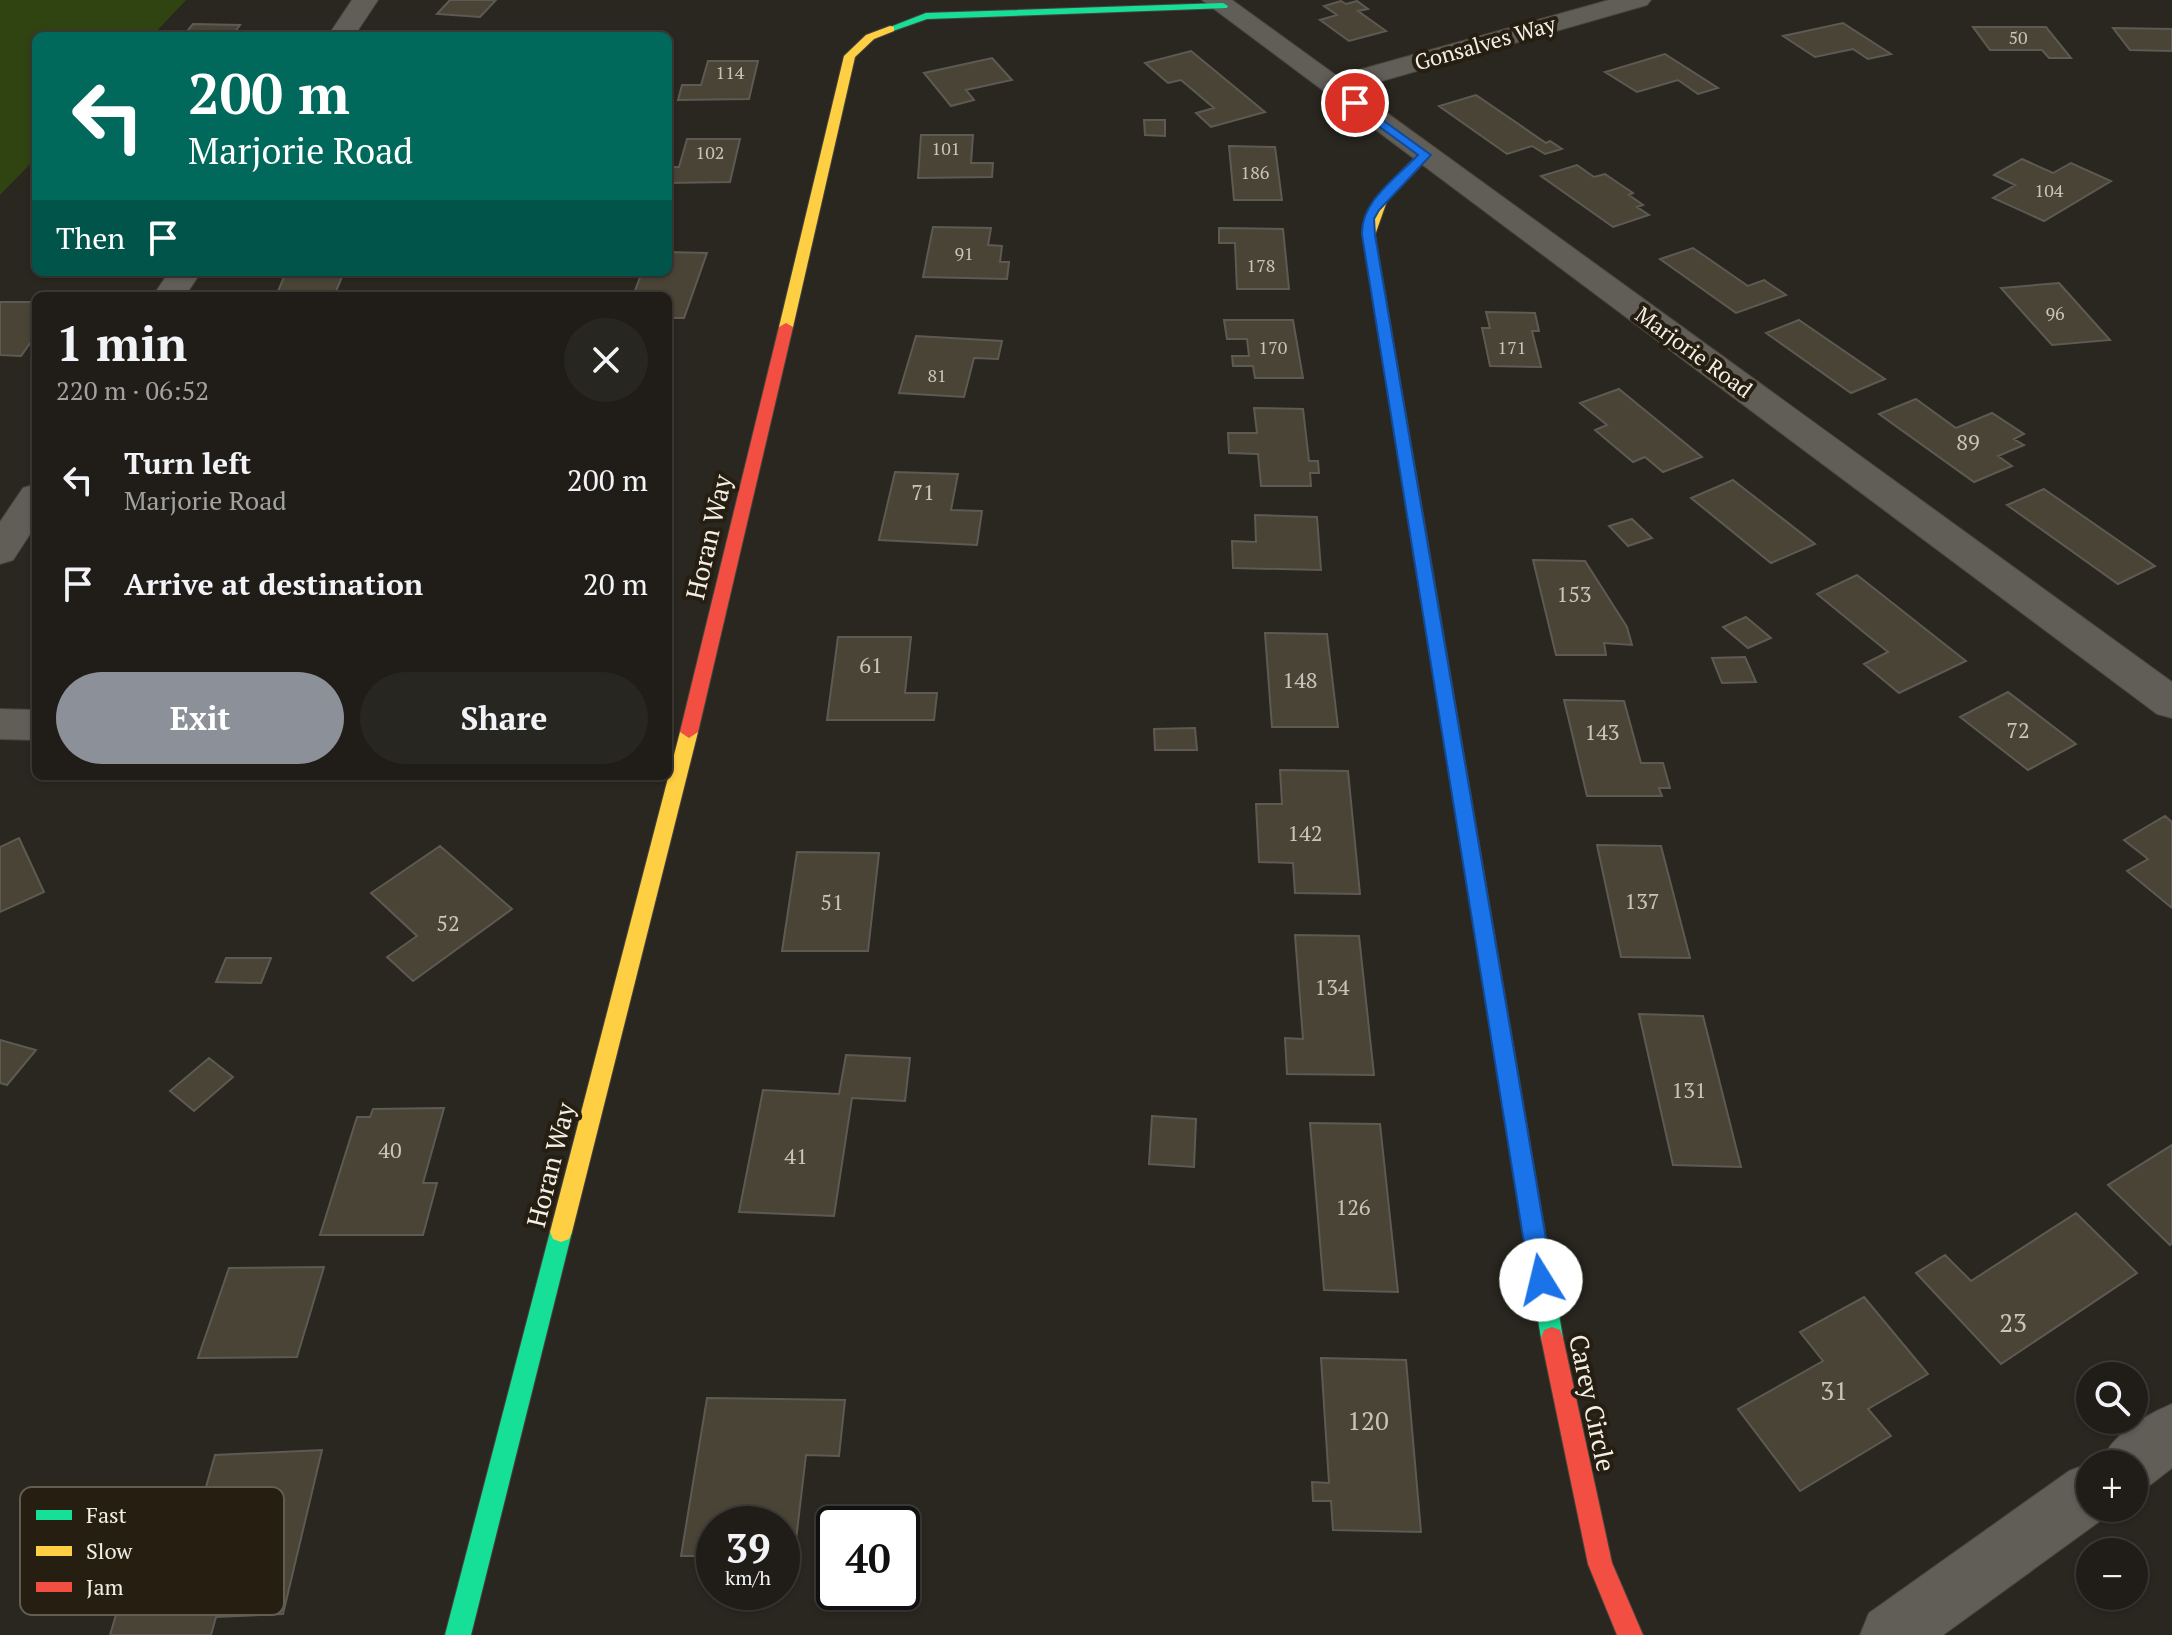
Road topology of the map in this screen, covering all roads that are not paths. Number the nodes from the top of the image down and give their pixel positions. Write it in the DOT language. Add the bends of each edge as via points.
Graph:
graph roads {
  1 [pos="365,0"];
  2 [pos="1638,0"];
  3 [pos="1219,3"];
  4 [pos="344,32"];
  5 [pos="1332,86"];
  6 [pos="1425,155"];
  7 [pos="32,502"];
  8 [pos="0,551"];
  9 [pos="2172,703"];
  10 [pos="0,724"];
  11 [pos="32,725"];
  12 [pos="678,738"];
  13 [pos="672,762"];
  14 [pos="668,780"];
  15 [pos="2172,1433"];
  16 [pos="2148,1450"];
  17 [pos="2076,1502"];
  18 [pos="458,1635"];
  19 [pos="1630,1635"];
  20 [pos="1891,1635"];
  1 -- 4 [label="street"];
  2 -- 5 [label="street, Gonsalves Way"];
  3 -- 5 [label="street, Marjorie Road"];
  3 -- 12 [label="street, Horan Way" via="926,16 870,37 850,56"];
  5 -- 6 [label="street, Marjorie Road"];
  6 -- 9 [label="street, Marjorie Road"];
  6 -- 19 [label="street, Carey Circle" via="1374,208 1369,235 1552,1341 1600,1564"];
  7 -- 8 [label="street"];
  10 -- 11 [label="street"];
  12 -- 13 [label="street, Horan Way"];
  14 -- 18 [label="street, Horan Way"];
  15 -- 16 [label="street"];
  17 -- 20 [label="street"];
}
